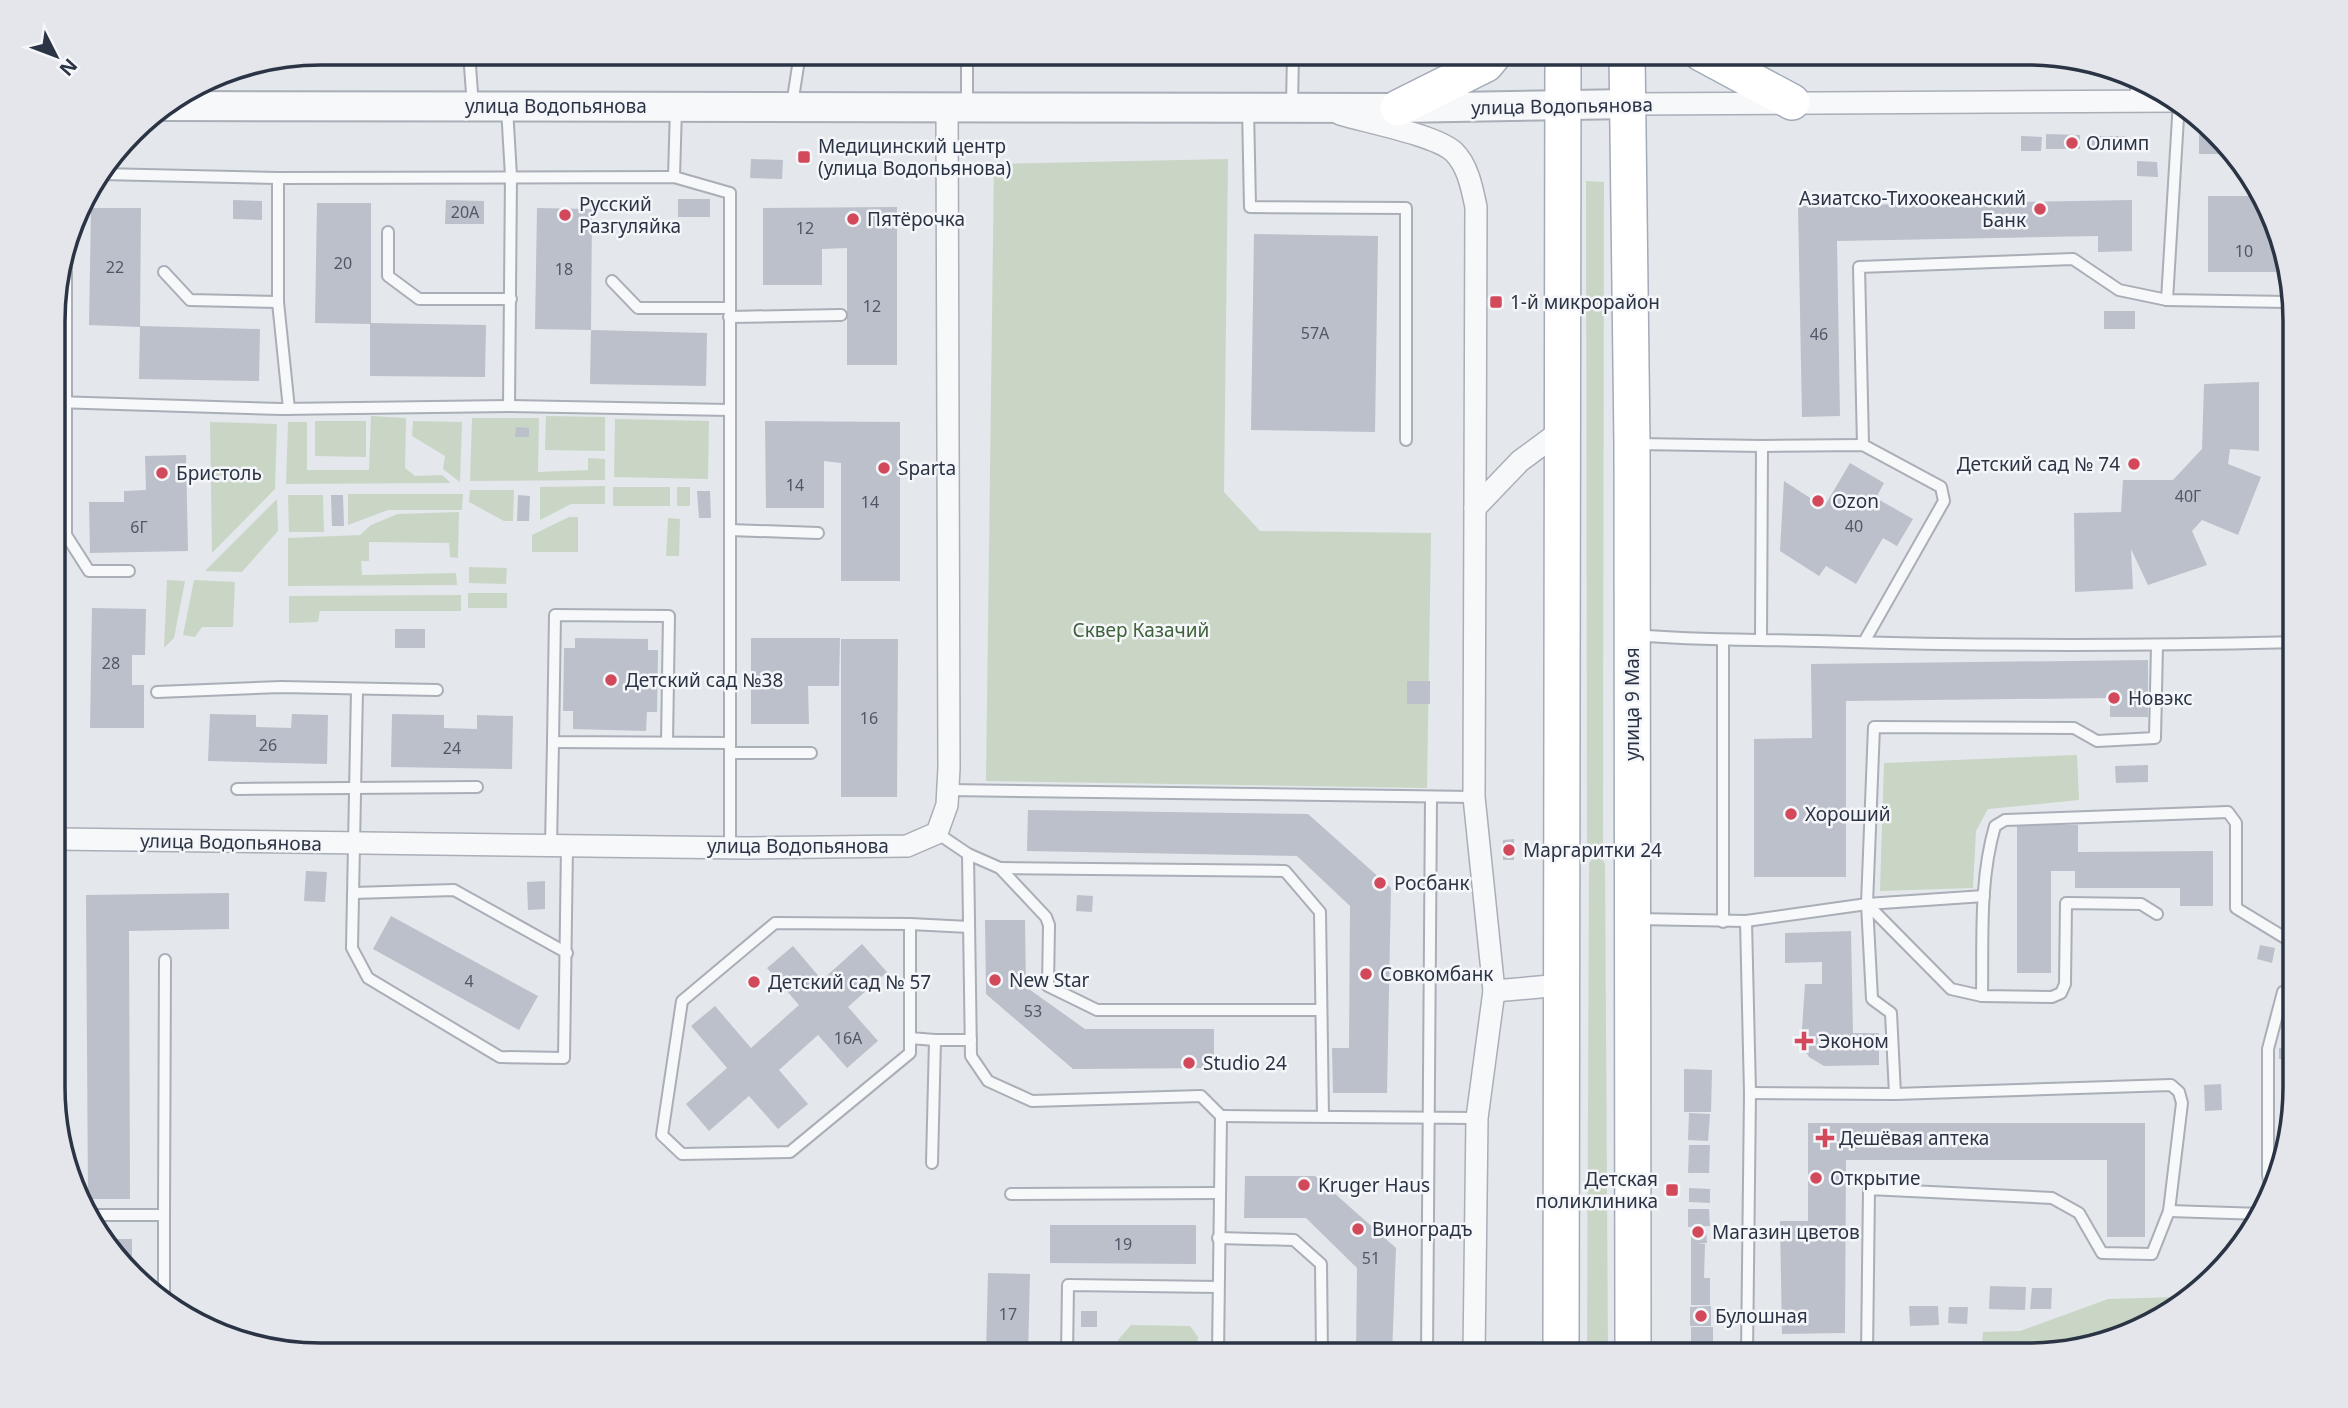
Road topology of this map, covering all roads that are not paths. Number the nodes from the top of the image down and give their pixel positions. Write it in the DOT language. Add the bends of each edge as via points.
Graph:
graph roads {
  1 [pos="470,65"];
  2 [pos="798,65"];
  3 [pos="965,65"];
  4 [pos="1296,65"];
  5 [pos="1484,65"];
  6 [pos="1563,65"];
  7 [pos="1628,65"];
  8 [pos="1725,65"];
  9 [pos="2136,89"];
  10 [pos="196,97"];
  11 [pos="2136,100"];
  12 [pos="2158,101"];
  13 [pos="1792,102"];
  14 [pos="1630,104"];
  15 [pos="507,106"];
  16 [pos="676,106"];
  17 [pos="1562,106"];
  18 [pos="473,107"];
  19 [pos="792,107"];
  20 [pos="957,107"];
  21 [pos="1248,108"];
  22 [pos="1304,108"];
  23 [pos="1398,108"];
  24 [pos="2177,114"];
  25 [pos="111,174"];
  26 [pos="511,176"];
  27 [pos="674,177"];
  28 [pos="278,178"];
  29 [pos="388,232"];
  30 [pos="164,272"];
  31 [pos="612,281"];
  32 [pos="511,299"];
  33 [pos="2167,300"];
  34 [pos="278,302"];
  35 [pos="2283,302"];
  36 [pos="729,313"];
  37 [pos="841,315"];
  38 [pos="65,403"];
  39 [pos="509,406"];
  40 [pos="289,409"];
  41 [pos="730,410"];
  42 [pos="1562,430"];
  43 [pos="1406,440"];
  44 [pos="1632,443"];
  45 [pos="1863,445"];
  46 [pos="1762,446"];
  47 [pos="1475,508"];
  48 [pos="730,530"];
  49 [pos="818,533"];
  50 [pos="65,539"];
  51 [pos="129,571"];
  52 [pos="1632,635"];
  53 [pos="1761,639"];
  54 [pos="1723,640"];
  55 [pos="1864,642"];
  56 [pos="2283,642"];
  57 [pos="2157,645"];
  58 [pos="357,690"];
  59 [pos="437,690"];
  60 [pos="157,692"];
  61 [pos="553,741"];
  62 [pos="667,742"];
  63 [pos="730,748"];
  64 [pos="811,753"];
  65 [pos="477,787"];
  66 [pos="356,788"];
  67 [pos="237,789"];
  68 [pos="948,790"];
  69 [pos="1474,797"];
  70 [pos="1431,798"];
  71 [pos="937,833"];
  72 [pos="65,839"];
  73 [pos="353,845"];
  74 [pos="559,846"];
  75 [pos="730,848"];
  76 [pos="968,854"];
  77 [pos="1000,868"];
  78 [pos="353,893"];
  79 [pos="1984,896"];
  80 [pos="1867,904"];
  81 [pos="2157,914"];
  82 [pos="1633,919"];
  83 [pos="1746,921"];
  84 [pos="1723,922"];
  85 [pos="910,924"];
  86 [pos="969,928"];
  87 [pos="2283,937"];
  88 [pos="567,953"];
  89 [pos="165,960"];
  90 [pos="1562,985"];
  91 [pos="1494,991"];
  92 [pos="2283,992"];
  93 [pos="1982,996"];
  94 [pos="1321,1010"];
  95 [pos="910,1038"];
  96 [pos="936,1040"];
  97 [pos="971,1040"];
  98 [pos="1750,1093"];
  99 [pos="1895,1094"];
  100 [pos="1221,1116"];
  101 [pos="1323,1117"];
  102 [pos="1429,1118"];
  103 [pos="1478,1118"];
  104 [pos="932,1163"];
  105 [pos="2268,1175"];
  106 [pos="1219,1193"];
  107 [pos="1011,1195"];
  108 [pos="2169,1211"];
  109 [pos="164,1214"];
  110 [pos="2250,1214"];
  111 [pos="99,1215"];
  112 [pos="1218,1238"];
  113 [pos="1218,1287"];
  114 [pos="164,1289"];
  115 [pos="1067,1343"];
  116 [pos="1218,1343"];
  117 [pos="1322,1343"];
  118 [pos="1427,1343"];
  119 [pos="1474,1343"];
  120 [pos="1561,1343"];
  121 [pos="1633,1343"];
  122 [pos="1747,1343"];
  123 [pos="1867,1343"];
  1 -- 18 [label="lane"];
  2 -- 19 [label="lane"];
  3 -- 20 [label="lane"];
  4 -- 22 [label="lane"];
  5 -- 23 [label="main road"];
  6 -- 17 [label="main road"];
  7 -- 14 [label="main road, улица 9 Мая"];
  8 -- 13 [label="main road"];
  9 -- 11 [label="lane"];
  10 -- 18 [label="street, улица Водопьянова"];
  11 -- 12 [label="street, улица Водопьянова"];
  11 -- 13 [label="street, улица Водопьянова"];
  13 -- 14 [label="street, улица Водопьянова"];
  14 -- 17 [label="street, улица Водопьянова"];
  14 -- 44 [label="main road, улица 9 Мая"];
  15 -- 16 [label="street, улица Водопьянова"];
  15 -- 18 [label="street, улица Водопьянова"];
  15 -- 26 [label="lane"];
  16 -- 19 [label="street, улица Водопьянова"];
  16 -- 27 [label="lane"];
  17 -- 23 [label="street, улица Водопьянова"];
  17 -- 42 [label="main road"];
  19 -- 20 [label="street, улица Водопьянова"];
  20 -- 21 [label="street, улица Водопьянова"];
  20 -- 68 [label="street"];
  21 -- 22 [label="street, улица Водопьянова"];
  21 -- 43 [label="lane" via="1250,207 1406,208"];
  22 -- 23 [label="street, улица Водопьянова"];
  22 -- 47 [label="street" via="1436,141 1454,152 1472,185 1476,207"];
  24 -- 33 [label="lane"];
  25 -- 28 [label="lane"];
  26 -- 27 [label="lane"];
  26 -- 28 [label="lane"];
  26 -- 32 [label="lane"];
  27 -- 36 [label="lane" via="730,193"];
  28 -- 34 [label="lane"];
  29 -- 32 [label="lane" via="388,276 419,299"];
  30 -- 34 [label="lane" via="190,300"];
  31 -- 36 [label="lane" via="638,307"];
  32 -- 39 [label="lane"];
  33 -- 35 [label="lane"];
  33 -- 45 [label="lane" via="2119,290 2073,259 1859,267"];
  34 -- 40 [label="lane"];
  36 -- 37 [label="lane"];
  36 -- 41 [label="lane"];
  38 -- 40 [label="lane"];
  39 -- 40 [label="lane"];
  39 -- 41 [label="lane"];
  41 -- 48 [label="lane"];
  42 -- 47 [label="street" via="1520,461"];
  42 -- 90 [label="main road"];
  44 -- 46 [label="lane"];
  44 -- 52 [label="main road, улица 9 Мая"];
  45 -- 46 [label="lane"];
  45 -- 55 [label="lane" via="1941,487 1944,501"];
  46 -- 53 [label="lane"];
  47 -- 69 [label="street"];
  48 -- 49 [label="lane"];
  48 -- 63 [label="lane"];
  50 -- 51 [label="lane" via="89,571"];
  52 -- 54 [label="lane"];
  52 -- 82 [label="main road, улица 9 Мая"];
  53 -- 54 [label="lane"];
  53 -- 55 [label="lane"];
  54 -- 84 [label="lane"];
  55 -- 57 [label="lane"];
  56 -- 57 [label="lane"];
  57 -- 80 [label="lane" via="2155,738 2097,741 2074,728 1874,727"];
  58 -- 59 [label="lane"];
  58 -- 60 [label="lane" via="281,687"];
  58 -- 66 [label="lane"];
  61 -- 62 [label="lane"];
  61 -- 62 [label="lane" via="555,615 668,616"];
  61 -- 74 [label="lane"];
  62 -- 63 [label="lane"];
  63 -- 64 [label="lane"];
  63 -- 75 [label="lane"];
  65 -- 66 [label="lane"];
  66 -- 67 [label="lane"];
  66 -- 73 [label="lane"];
  68 -- 70 [label="lane"];
  68 -- 71 [label="street"];
  69 -- 70 [label="lane"];
  69 -- 91 [label="street"];
  70 -- 102 [label="lane"];
  71 -- 75 [label="street, улица Водопьянова" via="907,846"];
  71 -- 76 [label="lane"];
  72 -- 73 [label="street, улица Водопьянова"];
  73 -- 74 [label="street, улица Водопьянова"];
  73 -- 78 [label="lane"];
  74 -- 75 [label="street, улица Водопьянова"];
  74 -- 88 [label="lane"];
  76 -- 77 [label="lane"];
  76 -- 86 [label="lane"];
  77 -- 94 [label="lane" via="1046,917 1048,986 1097,1010"];
  77 -- 94 [label="lane" via="1285,872 1320,912"];
  78 -- 88 [label="lane" via="454,890"];
  78 -- 88 [label="lane" via="352,948 368,978 500,1057 564,1058"];
  79 -- 80 [label="lane"];
  79 -- 87 [label="lane" via="1991,839 1995,827 2005,820 2228,811 2236,823 2236,908"];
  79 -- 93 [label="lane"];
  80 -- 83 [label="lane"];
  80 -- 93 [label="lane" via="1951,989"];
  80 -- 99 [label="lane" via="1872,999 1891,1013"];
  81 -- 93 [label="lane" via="2141,904 2066,903 2061,993 2052,997"];
  82 -- 84 [label="lane"];
  82 -- 121 [label="main road, улица 9 Мая"];
  83 -- 84 [label="lane"];
  83 -- 98 [label="lane"];
  85 -- 86 [label="lane"];
  85 -- 95 [label="lane"];
  85 -- 95 [label="lane" via="775,923 682,1001 662,1135 682,1154 790,1152 910,1053"];
  86 -- 97 [label="lane"];
  89 -- 109 [label="lane"];
  90 -- 91 [label="street"];
  90 -- 120 [label="main road"];
  91 -- 103 [label="street"];
  92 -- 105 [label="lane" via="2268,1049"];
  94 -- 101 [label="lane"];
  95 -- 96 [label="lane"];
  96 -- 97 [label="lane"];
  96 -- 104 [label="lane"];
  97 -- 100 [label="lane" via="971,1056 988,1081 1032,1101 1202,1096"];
  98 -- 99 [label="lane"];
  98 -- 122 [label="lane"];
  99 -- 108 [label="lane" via="2171,1085 2182,1103"];
  100 -- 101 [label="lane"];
  100 -- 106 [label="lane"];
  101 -- 102 [label="lane"];
  102 -- 103 [label="lane"];
  102 -- 118 [label="lane"];
  103 -- 119 [label="street"];
  106 -- 107 [label="lane"];
  106 -- 112 [label="lane"];
  108 -- 110 [label="lane"];
  108 -- 123 [label="lane" via="2152,1254 2102,1253 2079,1213 2052,1198 1869,1189"];
  109 -- 111 [label="lane"];
  109 -- 114 [label="lane"];
  112 -- 113 [label="lane"];
  112 -- 117 [label="lane" via="1294,1240 1321,1264"];
  113 -- 115 [label="lane" via="1068,1285"];
  113 -- 116 [label="lane"];
}
